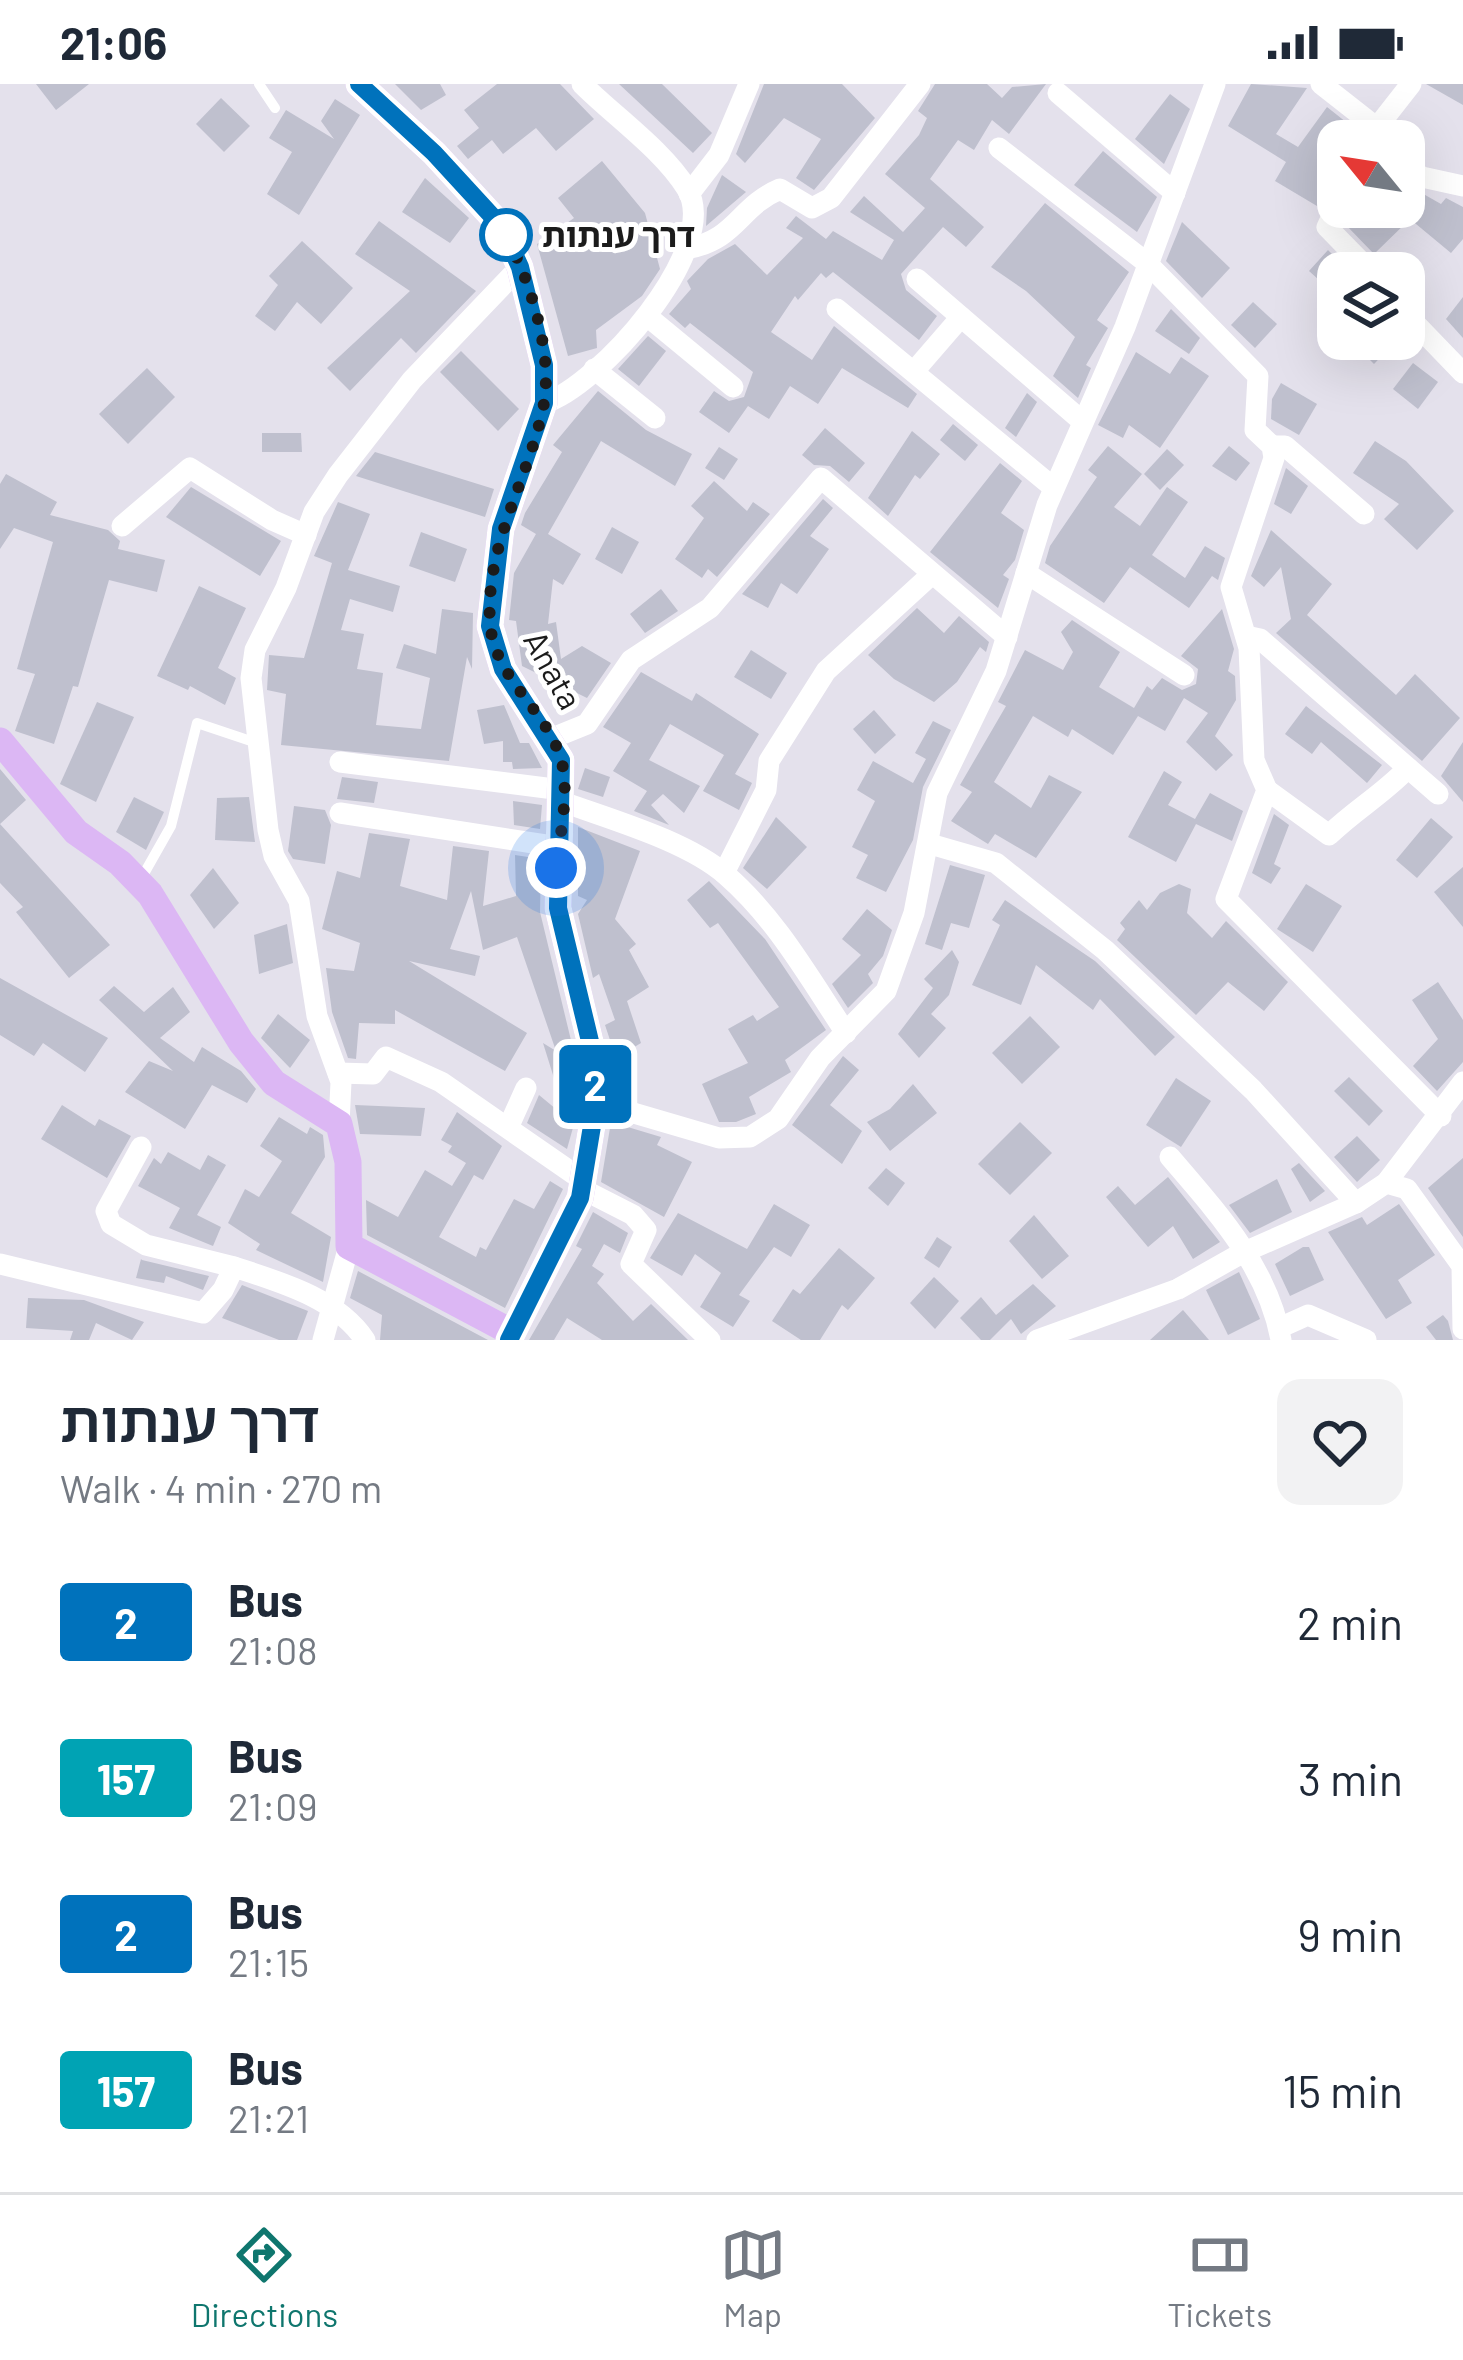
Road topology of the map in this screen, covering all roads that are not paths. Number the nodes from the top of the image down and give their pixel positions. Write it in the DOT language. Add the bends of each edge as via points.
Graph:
graph roads {
  1 [pos="260,84"];
  2 [pos="359,84"];
  3 [pos="582,84"];
  4 [pos="749,84"];
  5 [pos="920,84"];
  6 [pos="1215,84"];
  7 [pos="1321,84"];
  8 [pos="1411,84"];
  9 [pos="1058,93"];
  10 [pos="275,108"];
  11 [pos="1367,120"];
  12 [pos="1387,120"];
  13 [pos="999,148"];
  14 [pos="1425,176"];
  15 [pos="1463,184"];
  16 [pos="1175,193"];
  17 [pos="689,194"];
  18 [pos="1329,228"];
  19 [pos="686,249"];
  20 [pos="1352,252"];
  21 [pos="1148,263"];
  22 [pos="520,267"];
  23 [pos="916,279"];
  24 [pos="837,309"];
  25 [pos="647,316"];
  26 [pos="961,317"];
  27 [pos="1425,334"];
  28 [pos="594,368"];
  29 [pos="916,369"];
  30 [pos="1463,373"];
  31 [pos="733,387"];
  32 [pos="544,403"];
  33 [pos="656,418"];
  34 [pos="1082,421"];
  35 [pos="1272,446"];
  36 [pos="1054,488"];
  37 [pos="1364,514"];
  38 [pos="122,526"];
  39 [pos="306,535"];
  40 [pos="1026,573"];
  41 [pos="932,574"];
  42 [pos="1246,636"];
  43 [pos="1007,637"];
  44 [pos="1184,675"];
  45 [pos="550,739"];
  46 [pos="0,741"];
  47 [pos="260,744"];
  48 [pos="340,762"];
  49 [pos="1408,768"];
  50 [pos="1267,790"];
  51 [pos="1438,794"];
  52 [pos="563,796"];
  53 [pos="340,813"];
  54 [pos="930,844"];
  55 [pos="559,847"];
  56 [pos="724,873"];
  57 [pos="140,882"];
  58 [pos="846,1033"];
  59 [pos="338,1073"];
  60 [pos="1463,1082"];
  61 [pos="526,1088"];
  62 [pos="596,1102"];
  63 [pos="1441,1116"];
  64 [pos="339,1124"];
  65 [pos="508,1128"];
  66 [pos="141,1147"];
  67 [pos="1171,1156"];
  68 [pos="1386,1184"];
  69 [pos="583,1185"];
  70 [pos="1356,1203"];
  71 [pos="349,1246"];
  72 [pos="1247,1251"];
  73 [pos="0,1264"];
  74 [pos="234,1267"];
  75 [pos="332,1310"];
  76 [pos="1463,1329"];
  77 [pos="1280,1334"];
  78 [pos="510,1336"];
  79 [pos="323,1340"];
  80 [pos="365,1340"];
  81 [pos="710,1340"];
  82 [pos="1036,1340"];
  83 [pos="1366,1340"];
  1 -- 10 [label="lane"];
  2 -- 22 [label="street, Anata" via="474,194 502,227"];
  3 -- 17 [label="street"];
  4 -- 17 [label="street" via="719,155"];
  5 -- 19 [label="street" via="831,198 812,208 780,189 716,244"];
  6 -- 16 [label="street"];
  7 -- 11 [label="street"];
  8 -- 12 [label="street"];
  9 -- 16 [label="street"];
  13 -- 21 [label="street"];
  14 -- 15 [label="street"];
  16 -- 21 [label="street"];
  17 -- 19 [label="street"];
  18 -- 20 [label="street"];
  19 -- 25 [label="street"];
  21 -- 34 [label="street"];
  21 -- 35 [label="street" via="1258,376 1255,430"];
  22 -- 32 [label="street, Anata" via="544,365"];
  22 -- 39 [label="street" via="412,380 338,475"];
  23 -- 26 [label="street"];
  24 -- 29 [label="street"];
  25 -- 28 [label="street"];
  25 -- 31 [label="street"];
  26 -- 29 [label="street"];
  26 -- 34 [label="street"];
  27 -- 30 [label="street"];
  28 -- 32 [label="street" via="564,397"];
  28 -- 33 [label="street"];
  29 -- 36 [label="street"];
  32 -- 45 [label="street, Anata" via="501,529 490,626 503,669"];
  34 -- 36 [label="street"];
  35 -- 37 [label="street" via="1285,446"];
  35 -- 42 [label="street" via="1232,587"];
  36 -- 40 [label="street"];
  38 -- 39 [label="street" via="190,467"];
  39 -- 47 [label="street" via="255,650"];
  40 -- 43 [label="street"];
  40 -- 44 [label="street"];
  41 -- 43 [label="street"];
  41 -- 45 [label="street" via="820,478 710,608 631,660 587,724"];
  41 -- 56 [label="street" via="826,671 769,761 766,790"];
  42 -- 49 [label="street" via="1260,639"];
  42 -- 50 [label="street" via="1254,760"];
  43 -- 54 [label="street" via="938,793"];
  45 -- 52 [label="street, Anata" via="561,760"];
  46 -- 57 [label="street" via="76,832"];
  47 -- 57 [label="lane" via="197,723 171,826"];
  47 -- 59 [label="street" via="274,856 299,901 317,1016"];
  48 -- 52 [label="street"];
  49 -- 50 [label="street" via="1329,836"];
  49 -- 51 [label="street"];
  50 -- 63 [label="street" via="1226,899"];
  52 -- 55 [label="street, Anata"];
  52 -- 56 [label="street"];
  53 -- 55 [label="street"];
  54 -- 58 [label="street" via="894,976"];
  54 -- 70 [label="street" via="996,863 1105,950"];
  55 -- 62 [label="street, Anata" via="558,908 594,1058"];
  56 -- 58 [label="street" via="786,942"];
  57 -- 64 [label="street" via="274,1083"];
  58 -- 62 [label="street" via="778,1119 750,1137 719,1138"];
  59 -- 64 [label="street"];
  59 -- 65 [label="street" via="373,1074 386,1057 441,1082"];
  60 -- 63 [label="street"];
  61 -- 65 [label="street"];
  62 -- 69 [label="street, Anata"];
  63 -- 68 [label="street"];
  64 -- 71 [label="street"];
  65 -- 69 [label="street"];
  66 -- 74 [label="street" via="106,1210 111,1224 133,1240"];
  67 -- 72 [label="street"];
  68 -- 70 [label="street"];
  68 -- 76 [label="street" via="1407,1189 1462,1266"];
  69 -- 78 [label="street, Anata"];
  69 -- 81 [label="street" via="646,1230 631,1264"];
  70 -- 72 [label="street"];
  71 -- 75 [label="street"];
  71 -- 78 [label="street"];
  72 -- 77 [label="street"];
  72 -- 82 [label="street" via="1178,1288"];
  73 -- 74 [label="street" via="202,1313"];
  74 -- 75 [label="street" via="287,1283"];
  75 -- 79 [label="street"];
  75 -- 80 [label="street"];
  77 -- 83 [label="street" via="1308,1315"];
}
